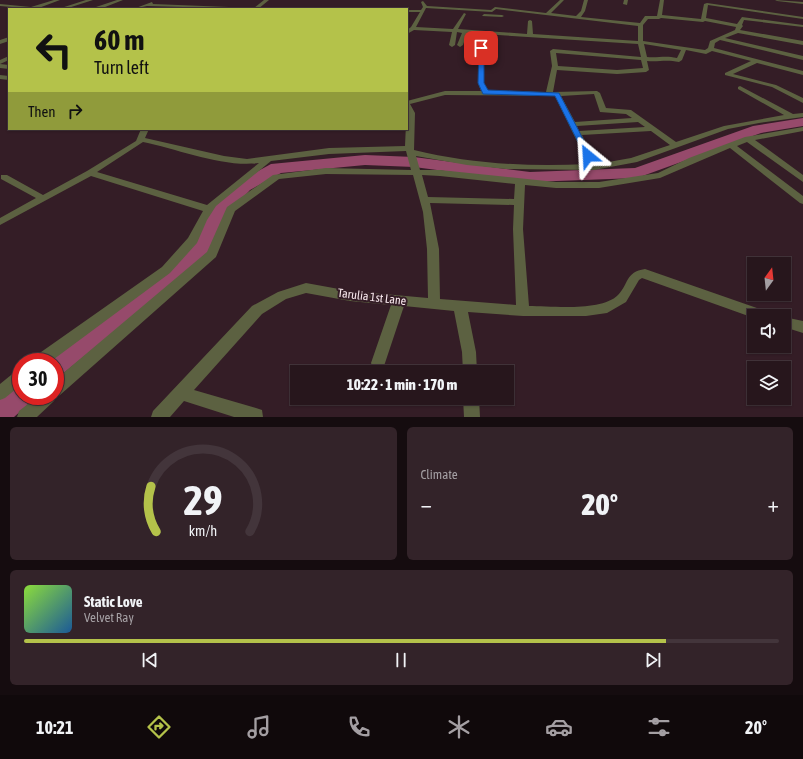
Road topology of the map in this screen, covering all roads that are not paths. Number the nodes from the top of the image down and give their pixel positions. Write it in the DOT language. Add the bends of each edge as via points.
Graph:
graph roads {
  1 [pos="58,0"];
  2 [pos="91,0"];
  3 [pos="121,0"];
  4 [pos="159,0"];
  5 [pos="199,0"];
  6 [pos="267,0"];
  7 [pos="317,0"];
  8 [pos="321,0"];
  9 [pos="422,0"];
  10 [pos="562,0"];
  11 [pos="586,0"];
  12 [pos="662,0"];
  13 [pos="777,0"];
  14 [pos="21,2"];
  15 [pos="254,3"];
  16 [pos="803,3"];
  17 [pos="262,4"];
  18 [pos="0,5"];
  19 [pos="146,5"];
  20 [pos="7,6"];
  21 [pos="188,7"];
  22 [pos="24,8"];
  23 [pos="35,8"];
  24 [pos="63,8"];
  25 [pos="98,8"];
  26 [pos="138,8"];
  27 [pos="222,8"];
  28 [pos="256,8"];
  29 [pos="423,10"];
  30 [pos="408,11"];
  31 [pos="548,13"];
  32 [pos="464,14"];
  33 [pos="502,16"];
  34 [pos="660,16"];
  35 [pos="408,17"];
  36 [pos="418,17"];
  37 [pos="578,17"];
  38 [pos="803,18"];
  39 [pos="704,19"];
  40 [pos="530,21"];
  41 [pos="408,25"];
  42 [pos="641,25"];
  43 [pos="741,26"];
  44 [pos="803,26"];
  45 [pos="413,27"];
  46 [pos="455,30"];
  47 [pos="408,31"];
  48 [pos="465,31"];
  49 [pos="737,31"];
  50 [pos="530,35"];
  51 [pos="721,38"];
  52 [pos="642,43"];
  53 [pos="803,43"];
  54 [pos="452,45"];
  55 [pos="460,45"];
  56 [pos="481,48"];
  57 [pos="684,49"];
  58 [pos="711,49"];
  59 [pos="643,58"];
  60 [pos="803,58"];
  61 [pos="758,60"];
  62 [pos="554,68"];
  63 [pos="803,73"];
  64 [pos="740,88"];
  65 [pos="485,92"];
  66 [pos="553,94"];
  67 [pos="803,101"];
  68 [pos="408,104"];
  69 [pos="408,106"];
  70 [pos="803,115"];
  71 [pos="791,116"];
  72 [pos="639,120"];
  73 [pos="572,124"];
  74 [pos="652,129"];
  75 [pos="145,130"];
  76 [pos="799,130"];
  77 [pos="577,133"];
  78 [pos="803,137"];
  79 [pos="141,139"];
  80 [pos="748,139"];
  81 [pos="732,145"];
  82 [pos="677,146"];
  83 [pos="410,151"];
  84 [pos="269,159"];
  85 [pos="594,167"];
  86 [pos="417,170"];
  87 [pos="90,173"];
  88 [pos="4,177"];
  89 [pos="803,179"];
  90 [pos="520,182"];
  91 [pos="42,198"];
  92 [pos="424,200"];
  93 [pos="519,202"];
  94 [pos="803,202"];
  95 [pos="209,209"];
  96 [pos="0,222"];
  97 [pos="399,301"];
  98 [pos="434,304"];
  99 [pos="460,306"];
  100 [pos="747,310"];
  101 [pos="523,311"];
  102 [pos="791,324"];
  103 [pos="803,327"];
  104 [pos="51,353"];
  105 [pos="378,363"];
  106 [pos="470,365"];
  107 [pos="64,382"];
  108 [pos="12,383"];
  109 [pos="0,393"];
  110 [pos="181,393"];
  111 [pos="39,405"];
  112 [pos="471,405"];
  113 [pos="256,416"];
  114 [pos="25,417"];
  115 [pos="159,417"];
  116 [pos="472,417"];
  1 -- 23 [label="street"];
  2 -- 24 [label="street"];
  3 -- 25 [label="street"];
  4 -- 19 [label="street"];
  5 -- 21 [label="street"];
  6 -- 17 [label="street"];
  7 -- 8 [label="street"];
  9 -- 29 [label="street"];
  10 -- 31 [label="street"];
  11 -- 37 [label="street"];
  12 -- 34 [label="street"];
  13 -- 16 [label="street"];
  14 -- 20 [label="street"];
  15 -- 17 [label="street"];
  17 -- 28 [label="street"];
  18 -- 20 [label="street"];
  19 -- 21 [label="street"];
  19 -- 26 [label="street"];
  20 -- 22 [label="street"];
  21 -- 27 [label="street"];
  29 -- 30 [label="street"];
  29 -- 31 [label="street" via="492,11 495,8"];
  29 -- 32 [label="street"];
  29 -- 36 [label="street"];
  31 -- 37 [label="street"];
  32 -- 33 [label="street"];
  32 -- 46 [label="street"];
  34 -- 39 [label="street" via="698,21"];
  34 -- 42 [label="street" via="647,17"];
  35 -- 36 [label="street"];
  36 -- 45 [label="street"];
  37 -- 42 [label="street"];
  38 -- 39 [label="street" via="706,4"];
  39 -- 43 [label="street"];
  40 -- 50 [label="street"];
  41 -- 45 [label="street"];
  42 -- 52 [label="street"];
  43 -- 44 [label="street" via="742,18"];
  43 -- 49 [label="street"];
  45 -- 46 [label="street"];
  45 -- 47 [label="street"];
  46 -- 48 [label="street"];
  46 -- 54 [label="street"];
  48 -- 50 [label="street"];
  48 -- 55 [label="street"];
  49 -- 51 [label="street"];
  49 -- 53 [label="street"];
  50 -- 52 [label="street"];
  51 -- 58 [label="street" via="712,42"];
  51 -- 60 [label="street"];
  52 -- 57 [label="street"];
  52 -- 59 [label="street"];
  56 -- 65 [label="street" via="481,83"];
  57 -- 58 [label="street" via="706,52"];
  57 -- 59 [label="street" via="679,60 666,57"];
  58 -- 61 [label="street"];
  59 -- 62 [label="street" via="646,70 618,72"];
  59 -- 62 [label="street" via="553,51"];
  61 -- 63 [label="street"];
  61 -- 67 [label="street" via="727,74 774,86"];
  62 -- 66 [label="street"];
  64 -- 71 [label="street"];
  65 -- 66 [label="street"];
  65 -- 68 [label="street" via="445,93"];
  66 -- 72 [label="street" via="596,92 603,110 626,111"];
  66 -- 73 [label="street"];
  69 -- 83 [label="street" via="411,113"];
  70 -- 71 [label="street"];
  71 -- 82 [label="street" via="717,130"];
  72 -- 73 [label="street"];
  72 -- 74 [label="street"];
  73 -- 77 [label="street"];
  74 -- 77 [label="street"];
  74 -- 82 [label="street"];
  75 -- 79 [label="street"];
  76 -- 78 [label="street"];
  76 -- 80 [label="street"];
  77 -- 85 [label="street"];
  79 -- 84 [label="street" via="224,159 247,162"];
  79 -- 87 [label="street"];
  80 -- 81 [label="street"];
  80 -- 89 [label="street"];
  81 -- 90 [label="street" via="660,175 624,182 563,185"];
  81 -- 94 [label="street"];
  82 -- 85 [label="street" via="620,164"];
  83 -- 84 [label="street" via="328,151"];
  83 -- 85 [label="street" via="442,160 512,167"];
  83 -- 86 [label="street"];
  84 -- 95 [label="street"];
  86 -- 90 [label="street"];
  86 -- 92 [label="street"];
  86 -- 107 [label="street" via="326,171 276,177 231,209 212,254"];
  87 -- 91 [label="street"];
  87 -- 95 [label="street"];
  88 -- 91 [label="street"];
  90 -- 93 [label="street"];
  91 -- 96 [label="street"];
  92 -- 93 [label="street"];
  92 -- 98 [label="street" via="433,249"];
  93 -- 101 [label="street"];
  95 -- 104 [label="street" via="193,240 166,270"];
  97 -- 98 [label="street, Tarulia 1st Lane"];
  97 -- 105 [label="street"];
  97 -- 110 [label="street, Tarulia 1st Lane" via="306,288 282,295 257,310"];
  98 -- 99 [label="street, Tarulia 1st Lane"];
  99 -- 101 [label="street, Tarulia 1st Lane"];
  99 -- 106 [label="street"];
  100 -- 101 [label="street, Tarulia 1st Lane" via="645,273 635,277 622,299 607,308 586,311"];
  102 -- 103 [label="street"];
  108 -- 109 [label="street"];
  110 -- 113 [label="street"];
  110 -- 115 [label="street, Tarulia 1st Lane"];
  111 -- 114 [label="street"];
  112 -- 116 [label="street"];
}
